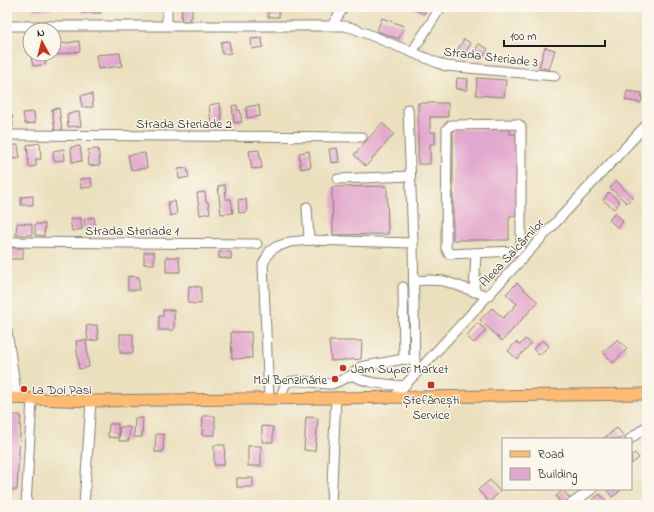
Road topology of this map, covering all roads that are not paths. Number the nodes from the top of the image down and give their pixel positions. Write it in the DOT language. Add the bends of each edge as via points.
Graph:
graph roads {
  1 [pos="167,7"];
  2 [pos="344,7"];
  3 [pos="441,7"];
  4 [pos="167,25"];
  5 [pos="332,25"];
  6 [pos="7,26"];
  7 [pos="412,52"];
  8 [pos="555,76"];
  9 [pos="408,109"];
  10 [pos="647,124"];
  11 [pos="7,135"];
  12 [pos="362,137"];
  13 [pos="410,176"];
  14 [pos="338,179"];
  15 [pos="307,207"];
  16 [pos="309,240"];
  17 [pos="7,242"];
  18 [pos="413,242"];
  19 [pos="257,244"];
  20 [pos="476,253"];
  21 [pos="414,282"];
  22 [pos="403,287"];
  23 [pos="474,292"];
  24 [pos="488,296"];
  25 [pos="7,331"];
  26 [pos="404,360"];
  27 [pos="415,360"];
  28 [pos="352,375"];
  29 [pos="415,375"];
  30 [pos="404,386"];
  31 [pos="647,394"];
  32 [pos="336,397"];
  33 [pos="394,397"];
  34 [pos="268,398"];
  35 [pos="281,398"];
  36 [pos="12,399"];
  37 [pos="32,400"];
  38 [pos="91,401"];
  39 [pos="647,426"];
  40 [pos="631,438"];
  41 [pos="591,490"];
  42 [pos="26,505"];
  43 [pos="84,505"];
  44 [pos="331,505"];
  45 [pos="570,505"];
  1 -- 4 [label="street"];
  2 -- 5 [label="street"];
  3 -- 7 [label="street"];
  4 -- 5 [label="street, Strada Steriade 3"];
  4 -- 6 [label="street, Strada Steriade 3"];
  5 -- 7 [label="street, Strada Steriade 3" via="353,28"];
  7 -- 8 [label="street, Strada Steriade 3" via="446,66"];
  9 -- 13 [label="street"];
  10 -- 24 [label="street, Aleea Salcâmilor"];
  11 -- 12 [label="street, Strada Steriade 2"];
  13 -- 14 [label="street"];
  13 -- 18 [label="street"];
  15 -- 16 [label="street"];
  16 -- 18 [label="street"];
  16 -- 34 [label="street" via="276,247 270,251 263,264"];
  17 -- 19 [label="street, Strada Steriade 1"];
  18 -- 21 [label="street"];
  20 -- 20 [label="street" via="449,254 446,248 447,129 452,125 518,124 521,127 520,247 515,251"];
  20 -- 23 [label="street"];
  21 -- 23 [label="street" via="444,281"];
  21 -- 27 [label="street"];
  22 -- 26 [label="street"];
  23 -- 24 [label="street"];
  24 -- 29 [label="street, Aleea Salcâmilor"];
  25 -- 36 [label="street"];
  26 -- 27 [label="street"];
  26 -- 28 [label="street" via="360,367"];
  27 -- 29 [label="street"];
  28 -- 30 [label="street" via="367,381"];
  28 -- 35 [label="street" via="331,384 296,380 288,382 284,386"];
  29 -- 30 [label="street, Aleea Salcâmilor"];
  30 -- 33 [label="street, Aleea Salcâmilor"];
  31 -- 33 [label="main road"];
  32 -- 33 [label="main road"];
  32 -- 35 [label="main road"];
  32 -- 44 [label="street"];
  34 -- 35 [label="main road"];
  34 -- 38 [label="main road"];
  36 -- 37 [label="main road"];
  37 -- 38 [label="main road"];
  37 -- 42 [label="street"];
  38 -- 43 [label="street"];
  39 -- 40 [label="street"];
  41 -- 45 [label="street"];
}
